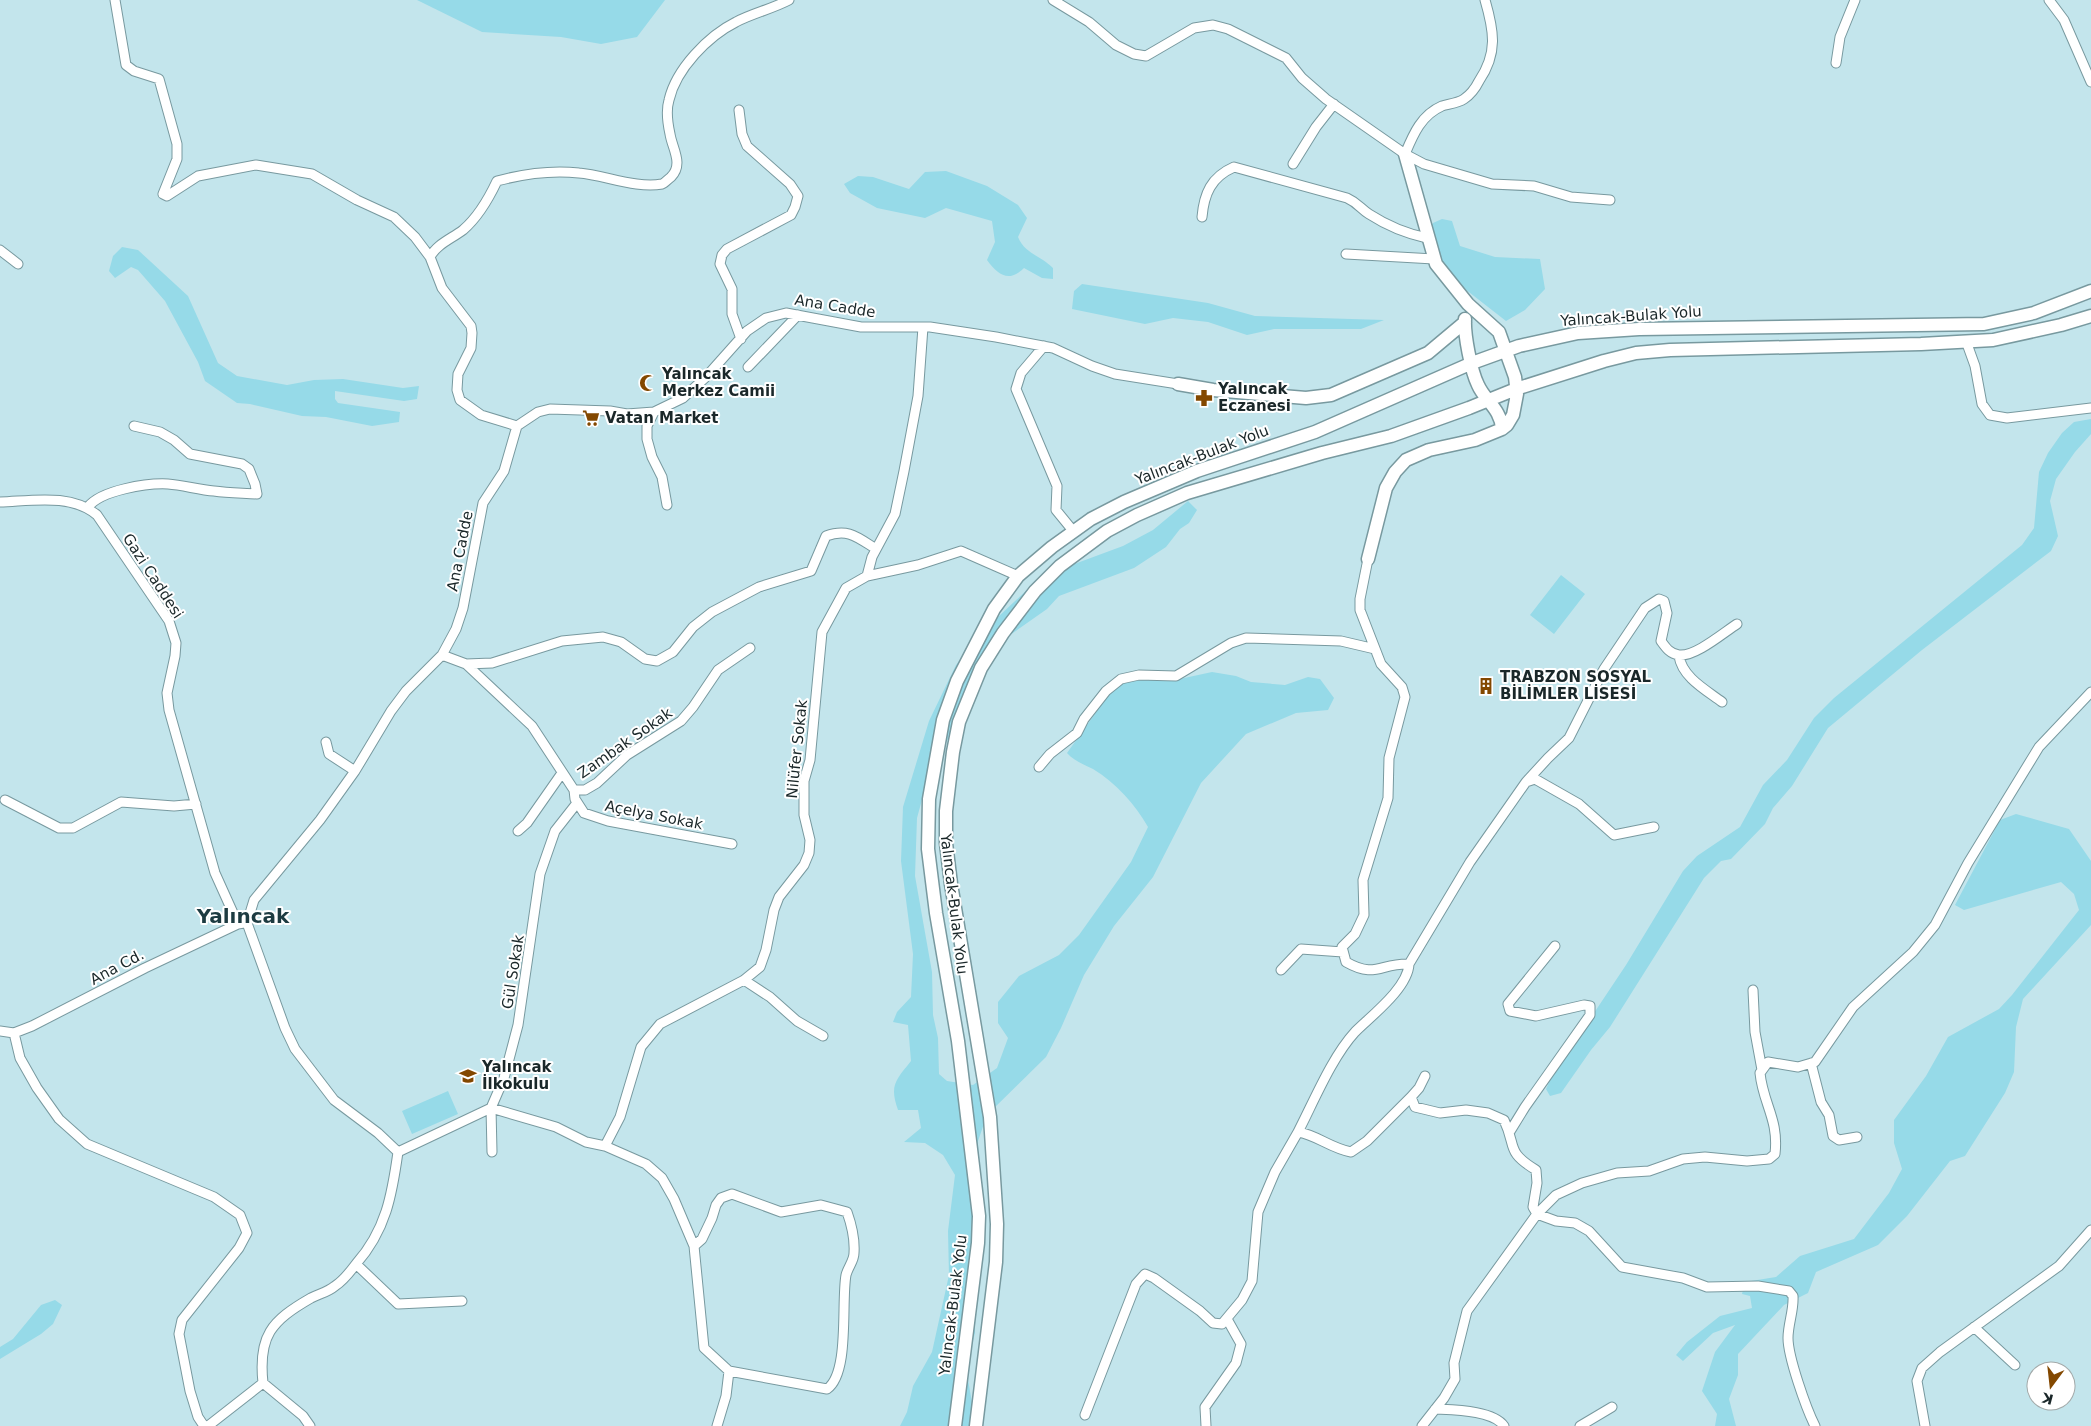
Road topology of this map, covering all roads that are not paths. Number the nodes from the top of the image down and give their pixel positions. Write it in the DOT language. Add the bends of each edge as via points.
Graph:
graph roads {
  1 [pos="115,0"];
  2 [pos="789,0"];
  3 [pos="1053,0"];
  4 [pos="1485,0"];
  5 [pos="1855,0"];
  6 [pos="2049,0"];
  7 [pos="1836,63"];
  8 [pos="2091,82"];
  9 [pos="1334,104"];
  10 [pos="739,110"];
  11 [pos="1405,154"];
  12 [pos="1293,164"];
  13 [pos="1610,200"];
  14 [pos="1202,217"];
  15 [pos="1427,238"];
  16 [pos="0,250"];
  17 [pos="1346,254"];
  18 [pos="430,257"];
  19 [pos="1434,259"];
  20 [pos="18,264"];
  21 [pos="2091,291"];
  22 [pos="1468,304"];
  23 [pos="798,315"];
  24 [pos="2091,316"];
  25 [pos="1465,322"];
  26 [pos="923,327"];
  27 [pos="741,338"];
  28 [pos="1966,341"];
  29 [pos="1044,346"];
  30 [pos="1504,351"];
  31 [pos="1472,363"];
  32 [pos="748,366"];
  33 [pos="1178,384"];
  34 [pos="1516,389"];
  35 [pos="1490,400"];
  36 [pos="2091,408"];
  37 [pos="654,412"];
  38 [pos="134,426"];
  39 [pos="517,426"];
  40 [pos="1502,429"];
  41 [pos="0,502"];
  42 [pos="667,505"];
  43 [pos="88,507"];
  44 [pos="1074,532"];
  45 [pos="876,549"];
  46 [pos="1368,559"];
  47 [pos="867,576"];
  48 [pos="1018,576"];
  49 [pos="1737,624"];
  50 [pos="750,648"];
  51 [pos="1375,649"];
  52 [pos="442,655"];
  53 [pos="1679,656"];
  54 [pos="466,664"];
  55 [pos="2091,692"];
  56 [pos="1722,702"];
  57 [pos="326,742"];
  58 [pos="1039,766"];
  59 [pos="355,771"];
  60 [pos="562,773"];
  61 [pos="1526,782"];
  62 [pos="574,790"];
  63 [pos="5,800"];
  64 [pos="577,803"];
  65 [pos="196,804"];
  66 [pos="1654,827"];
  67 [pos="518,831"];
  68 [pos="732,844"];
  69 [pos="242,923"];
  70 [pos="1555,946"];
  71 [pos="1343,952"];
  72 [pos="1409,964"];
  73 [pos="1281,970"];
  74 [pos="744,980"];
  75 [pos="1753,990"];
  76 [pos="0,1031"];
  77 [pos="14,1033"];
  78 [pos="823,1036"];
  79 [pos="1811,1063"];
  80 [pos="1762,1070"];
  81 [pos="1425,1076"];
  82 [pos="1411,1097"];
  83 [pos="491,1108"];
  84 [pos="1298,1132"];
  85 [pos="1509,1133"];
  86 [pos="1857,1137"];
  87 [pos="605,1146"];
  88 [pos="398,1152"];
  89 [pos="492,1152"];
  90 [pos="1537,1214"];
  91 [pos="2091,1230"];
  92 [pos="694,1246"];
  93 [pos="356,1264"];
  94 [pos="462,1301"];
  95 [pos="1227,1319"];
  96 [pos="1974,1327"];
  97 [pos="2014,1365"];
  98 [pos="729,1371"];
  99 [pos="262,1383"];
  100 [pos="1612,1407"];
  101 [pos="1435,1409"];
  102 [pos="1085,1415"];
  103 [pos="204,1426"];
  104 [pos="208,1426"];
  105 [pos="310,1426"];
  106 [pos="716,1426"];
  107 [pos="955,1426"];
  108 [pos="976,1426"];
  109 [pos="1206,1426"];
  110 [pos="1422,1426"];
  111 [pos="1504,1426"];
  112 [pos="1580,1426"];
  113 [pos="1815,1426"];
  114 [pos="1925,1426"];
  1 -- 18 [label="street" via="126,65 159,79 177,144 177,160 163,194 167,196 198,176 256,165 300,170 394,217"];
  2 -- 18 [label="street" via="718,33 678,77 668,101 670,136 677,164 663,184 579,173 539,173 496,181 480,210 465,228 434,249"];
  3 -- 9 [label="street" via="1089,22 1116,45 1146,56 1194,28 1213,26 1228,29 1286,58 1302,78"];
  4 -- 11 [label="street" via="1494,43 1488,68 1464,99 1440,107 1416,128"];
  5 -- 7 [label="street" via="1840,37"];
  6 -- 8 [label="street" via="2064,20"];
  9 -- 11 [label="street"];
  9 -- 12 [label="street"];
  10 -- 27 [label="street" via="742,134 748,146 790,184 798,196 790,215 727,249 722,255 720,264 732,289 732,314"];
  11 -- 13 [label="street" via="1441,170 1492,184 1534,186 1571,196"];
  11 -- 15 [label="main road"];
  14 -- 15 [label="street" via="1204,198 1211,184 1234,167 1347,198 1360,204 1369,214 1411,235"];
  15 -- 19 [label="main road"];
  16 -- 20 [label="street"];
  17 -- 19 [label="street"];
  18 -- 39 [label="street" via="442,288 471,326 471,348 458,374 460,400 481,415"];
  19 -- 22 [label="main road"];
  21 -- 30 [label="main road, Yalıncak-Bulak Yolu" via="2034,313 1984,324 1622,330 1561,336"];
  22 -- 25 [label="main road"];
  22 -- 30 [label="main road" via="1499,332"];
  23 -- 26 [label="street, Ana Cadde" via="861,327"];
  23 -- 27 [label="street, Ana Cadde" via="786,313 766,318"];
  23 -- 32 [label="street"];
  24 -- 28 [label="main road, Yalıncak-Bulak Yolu" via="1993,340"];
  25 -- 31 [label="main road" via="1465,338"];
  25 -- 33 [label="main road" via="1428,353 1331,395 1306,398"];
  26 -- 29 [label="street, Ana Cadde"];
  26 -- 45 [label="street" via="918,396 895,514"];
  27 -- 37 [label="street, Ana Cadde" via="683,398"];
  28 -- 34 [label="main road, Yalıncak-Bulak Yolu" via="1636,354"];
  28 -- 36 [label="street" via="1975,366 1982,404 1990,415 2007,418"];
  29 -- 33 [label="street, Ana Cadde" via="1115,374"];
  29 -- 44 [label="street" via="1020,374 1016,389 1058,486 1056,510"];
  30 -- 31 [label="main road, Yalıncak-Bulak Yolu"];
  30 -- 34 [label="main road" via="1513,370"];
  31 -- 35 [label="main road" via="1477,384"];
  31 -- 44 [label="main road, Yalıncak-Bulak Yolu" via="1315,432 1197,471 1124,502"];
  34 -- 35 [label="main road, Yalıncak-Bulak Yolu"];
  34 -- 40 [label="main road" via="1513,416"];
  35 -- 40 [label="main road"];
  35 -- 108 [label="main road, Yalıncak-Bulak Yolu" via="1392,436 1187,493 1137,515 1107,531 1060,566 1035,591 981,668 959,722 953,752 946,843 990,1117 996,1206 996,1262"];
  37 -- 39 [label="street, Ana Cadde" via="627,414 550,409 538,412"];
  37 -- 42 [label="street" via="647,426 647,439 662,477"];
  38 -- 43 [label="street" via="160,432 190,454 242,464 249,469 257,494 168,484 142,485 96,498"];
  39 -- 52 [label="street, Ana Cadde" via="504,471 483,503 463,608"];
  40 -- 46 [label="main road" via="1406,460 1386,488"];
  41 -- 43 [label="street" via="61,500"];
  43 -- 65 [label="street, Gazi Caddesi" via="97,515 169,621 176,643 167,693 169,710"];
  44 -- 48 [label="main road, Yalıncak-Bulak Yolu"];
  45 -- 47 [label="street"];
  45 -- 54 [label="street" via="839,531 826,536 810,571 759,587 712,612 673,652 657,661 645,659 621,642 603,637 562,641 492,663"];
  46 -- 51 [label="street" via="1360,610"];
  47 -- 48 [label="street, Nilüfer Sokak" via="961,551"];
  47 -- 74 [label="street, Nilüfer Sokak" via="846,588 822,632 810,760 804,781 809,852 804,865 779,897 760,967"];
  48 -- 107 [label="main road, Yalıncak-Bulak Yolu" via="994,609 957,680 943,720 929,799 928,849 958,1041 979,1216"];
  49 -- 53 [label="street" via="1692,653"];
  50 -- 62 [label="street, Zambak Sokak" via="718,670 681,720 627,755 585,790"];
  51 -- 58 [label="street" via="1341,642 1246,638 1231,643 1176,676 1139,675 1121,679 1106,691 1077,733"];
  51 -- 71 [label="street" via="1382,664 1402,687 1404,697 1389,758 1388,798 1363,880 1364,915 1355,934 1342,947"];
  52 -- 54 [label="street"];
  52 -- 59 [label="street, Ana Cadde" via="406,691"];
  53 -- 56 [label="street" via="1695,682"];
  53 -- 61 [label="street" via="1669,652 1661,641 1668,614 1664,601 1659,599 1645,608 1604,669 1569,738"];
  54 -- 60 [label="street" via="532,726"];
  55 -- 79 [label="street" via="2039,747 1968,863 1935,925 1913,952 1853,1007 1829,1044"];
  57 -- 59 [label="street" via="329,754"];
  59 -- 69 [label="street, Ana Cadde" via="320,820 254,900"];
  60 -- 62 [label="street"];
  60 -- 67 [label="street"];
  61 -- 66 [label="street" via="1535,779 1579,804 1614,835"];
  61 -- 72 [label="street" via="1470,862"];
  62 -- 64 [label="street"];
  63 -- 65 [label="street" via="59,828 73,828 121,802 174,806"];
  64 -- 68 [label="street, Açelya Sokak" via="584,814 608,821"];
  64 -- 83 [label="street, Gül Sokak" via="555,831 540,874 518,1024 504,1078"];
  65 -- 69 [label="street, Gazi Caddesi" via="216,873"];
  69 -- 77 [label="street, Ana Cd."];
  69 -- 88 [label="street" via="252,939 295,1049 334,1100"];
  70 -- 85 [label="street" via="1508,1004 1510,1011 1536,1016 1584,1005 1590,1006 1590,1015"];
  71 -- 72 [label="street" via="1346,962 1358,969 1372,971 1399,963"];
  71 -- 73 [label="street" via="1302,949"];
  72 -- 84 [label="street" via="1389,1000 1354,1033 1327,1074"];
  74 -- 78 [label="street" via="797,1021"];
  74 -- 87 [label="street, Nilüfer Sokak" via="660,1024 641,1047 620,1117"];
  75 -- 80 [label="street" via="1755,1032"];
  76 -- 77 [label="street"];
  77 -- 103 [label="street" via="20,1058 37,1088 59,1118 88,1144 214,1197 240,1215 247,1233 243,1241 182,1320 179,1334 190,1391"];
  79 -- 80 [label="street" via="1798,1067 1768,1062"];
  79 -- 86 [label="street" via="1833,1136 1839,1140"];
  80 -- 90 [label="street" via="1761,1086 1777,1136 1775,1154 1768,1159 1683,1159 1649,1171 1617,1173 1556,1195"];
  81 -- 82 [label="street"];
  82 -- 84 [label="street" via="1367,1141 1351,1152"];
  82 -- 85 [label="street" via="1415,1107 1440,1113 1466,1110 1488,1113 1504,1120"];
  83 -- 87 [label="street" via="556,1126 586,1142"];
  83 -- 88 [label="street"];
  83 -- 89 [label="street, Gül Sokak"];
  84 -- 95 [label="street" via="1274,1172 1258,1212 1252,1281"];
  85 -- 90 [label="street" via="1519,1159 1536,1170 1533,1208"];
  87 -- 92 [label="street" via="646,1164 662,1178"];
  88 -- 93 [label="street" via="383,1224"];
  90 -- 101 [label="street" via="1467,1311 1454,1363 1455,1379"];
  90 -- 113 [label="street" via="1575,1223 1589,1230 1622,1266 1707,1286 1758,1286 1788,1291 1793,1296 1794,1308 1788,1348"];
  91 -- 96 [label="street" via="2059,1266"];
  92 -- 98 [label="street" via="704,1348"];
  92 -- 98 [label="street" via="702,1239 721,1198 732,1194 781,1212 821,1205 847,1212 854,1232 854,1256 846,1274 842,1354 833,1385 827,1389"];
  93 -- 94 [label="street" via="398,1304"];
  93 -- 99 [label="street" via="335,1287 282,1317 266,1336 261,1354"];
  95 -- 102 [label="street" via="1222,1324 1213,1323 1145,1274 1136,1284"];
  95 -- 109 [label="street" via="1241,1344 1236,1363 1205,1407"];
  96 -- 97 [label="street"];
  96 -- 114 [label="street" via="1922,1368 1916,1381"];
  98 -- 106 [label="street" via="726,1396"];
  99 -- 104 [label="street"];
  99 -- 105 [label="street" via="303,1416"];
  100 -- 112 [label="street"];
  101 -- 110 [label="street"];
  101 -- 111 [label="street" via="1490,1416"];
}
